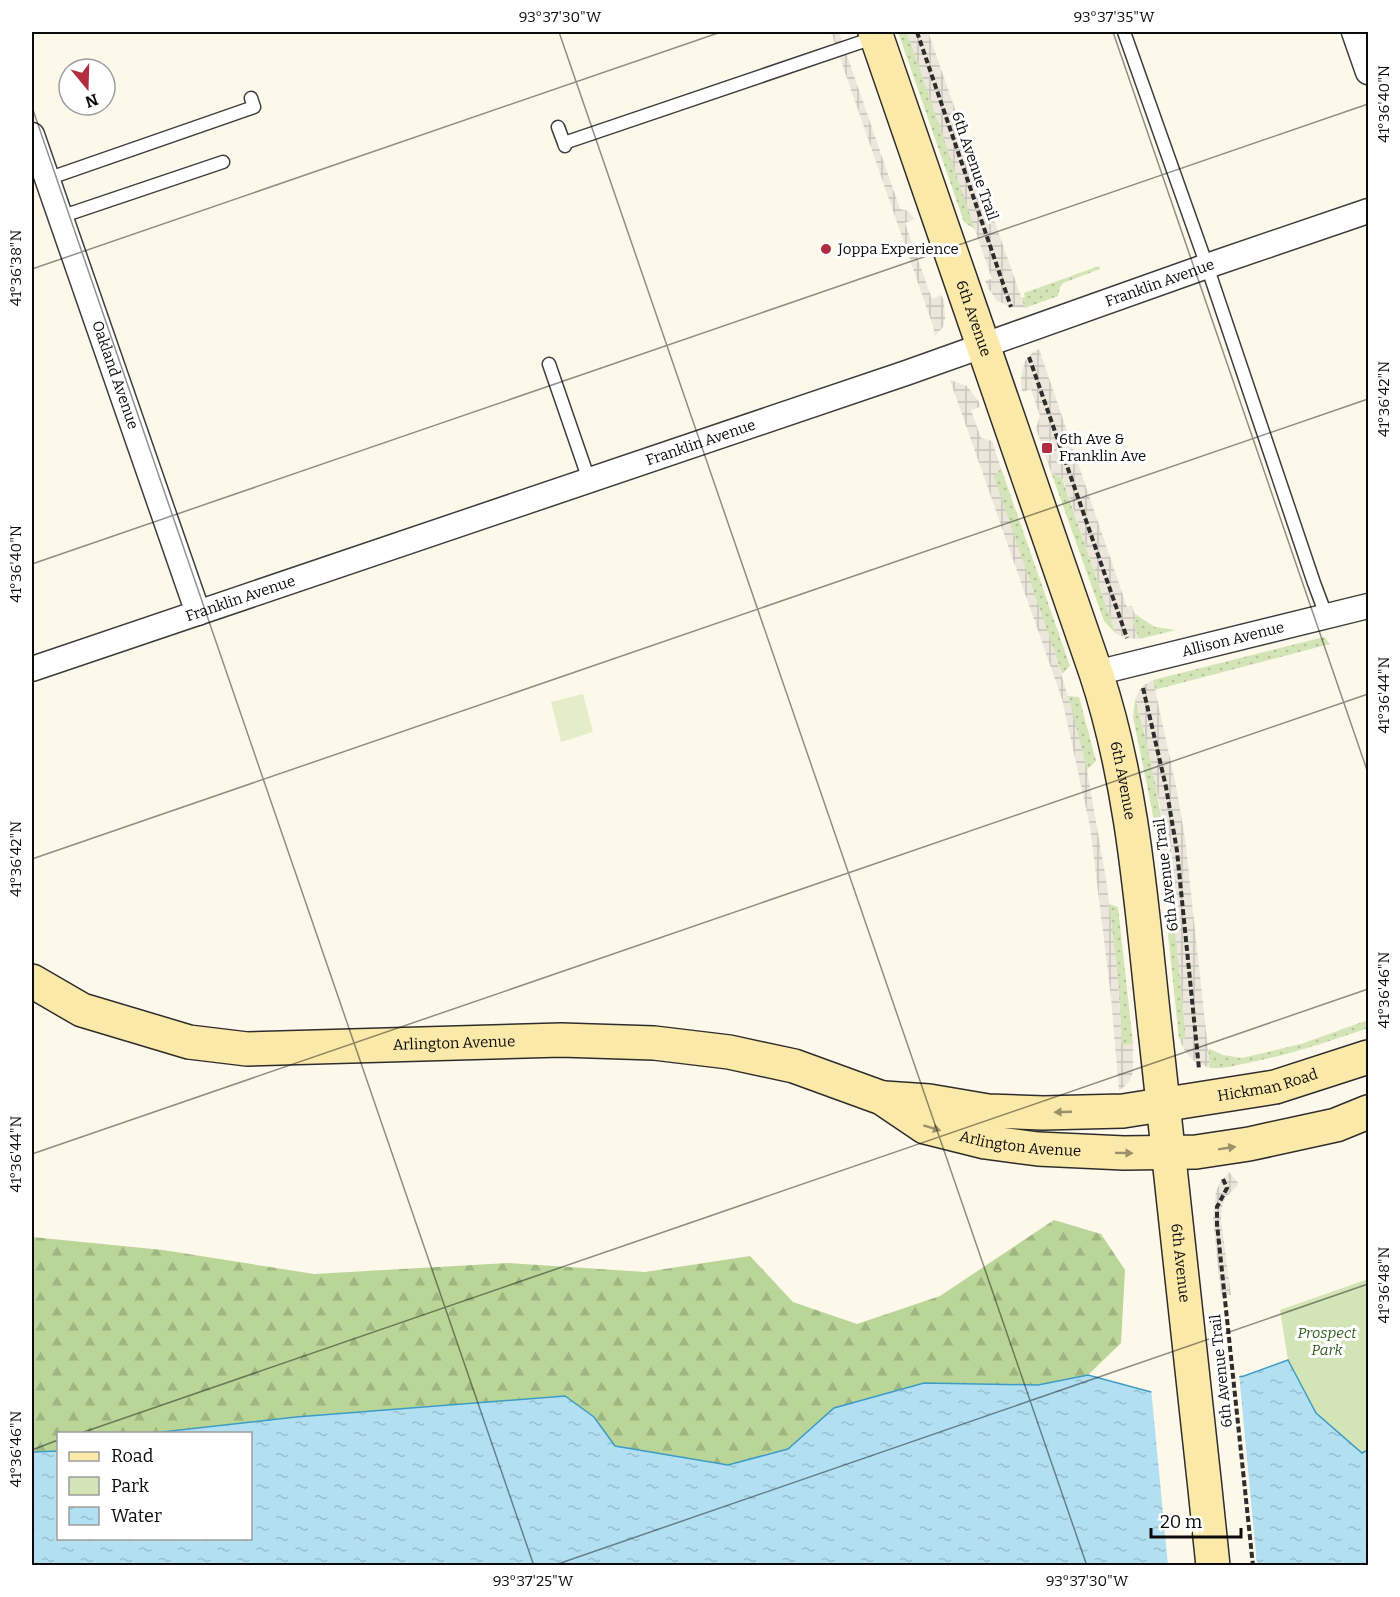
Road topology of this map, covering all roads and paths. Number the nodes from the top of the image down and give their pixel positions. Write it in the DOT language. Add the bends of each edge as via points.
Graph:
graph roads {
  1 [pos="916,32"];
  2 [pos="1124,32"];
  3 [pos="1354,32"];
  4 [pos="876,34"];
  5 [pos="1368,72"];
  6 [pos="251,98"];
  7 [pos="558,127"];
  8 [pos="32,135"];
  9 [pos="223,162"];
  10 [pos="47,179"];
  11 [pos="1368,211"];
  12 [pos="60,217"];
  13 [pos="1208,266"];
  14 [pos="1012,307"];
  15 [pos="983,346"];
  16 [pos="1029,356"];
  17 [pos="549,364"];
  18 [pos="589,480"];
  19 [pos="1368,606"];
  20 [pos="198,614"];
  21 [pos="1326,615"];
  22 [pos="1127,638"];
  23 [pos="32,669"];
  24 [pos="1096,673"];
  25 [pos="1142,686"];
  26 [pos="32,981"];
  27 [pos="1368,1057"];
  28 [pos="1197,1063"];
  29 [pos="882,1098"];
  30 [pos="1163,1106"];
  31 [pos="1368,1112"];
  32 [pos="1168,1153"];
  33 [pos="1223,1179"];
  34 [pos="1213,1566"];
  35 [pos="1253,1566"];
  1 -- 14 [label="path, 6th Avenue Trail"];
  2 -- 13 [label="lane"];
  3 -- 5 [label="street"];
  4 -- 7 [label="lane" via="564,144"];
  4 -- 15 [label="main road, 6th Avenue"];
  6 -- 10 [label="lane" via="254,107"];
  8 -- 10 [label="street, Oakland Avenue"];
  9 -- 12 [label="lane"];
  10 -- 12 [label="street, Oakland Avenue"];
  11 -- 13 [label="street, Franklin Avenue"];
  12 -- 20 [label="street, Oakland Avenue"];
  13 -- 15 [label="street, Franklin Avenue"];
  13 -- 21 [label="lane"];
  15 -- 18 [label="street, Franklin Avenue"];
  15 -- 24 [label="main road, 6th Avenue"];
  16 -- 22 [label="path"];
  17 -- 18 [label="lane"];
  18 -- 20 [label="street, Franklin Avenue"];
  19 -- 21 [label="street, Allison Avenue"];
  20 -- 23 [label="street, Franklin Avenue"];
  21 -- 24 [label="street, Allison Avenue"];
  24 -- 30 [label="main road, 6th Avenue" via="1127,797"];
  25 -- 28 [label="path, 6th Avenue Trail" via="1177,851"];
  26 -- 29 [label="main road, Arlington Avenue" via="82,1010 189,1042 247,1049 561,1040 654,1043 729,1052 794,1066"];
  27 -- 30 [label="main road, Hickman Road" via="1275,1088"];
  30 -- 29 [label="main road, Arlington Avenue, one-way" via="1032,1113"];
  29 -- 32 [label="main road, Arlington Avenue, one-way" via="925,1127 985,1142 1038,1149"];
  30 -- 32 [label="main road, 6th Avenue"];
  32 -- 31 [label="main road, one-way" via="1249,1144 1336,1125"];
  32 -- 34 [label="main road, 6th Avenue"];
  33 -- 35 [label="path, 6th Avenue Trail" via="1227,1188 1217,1207 1217,1224"];
}
